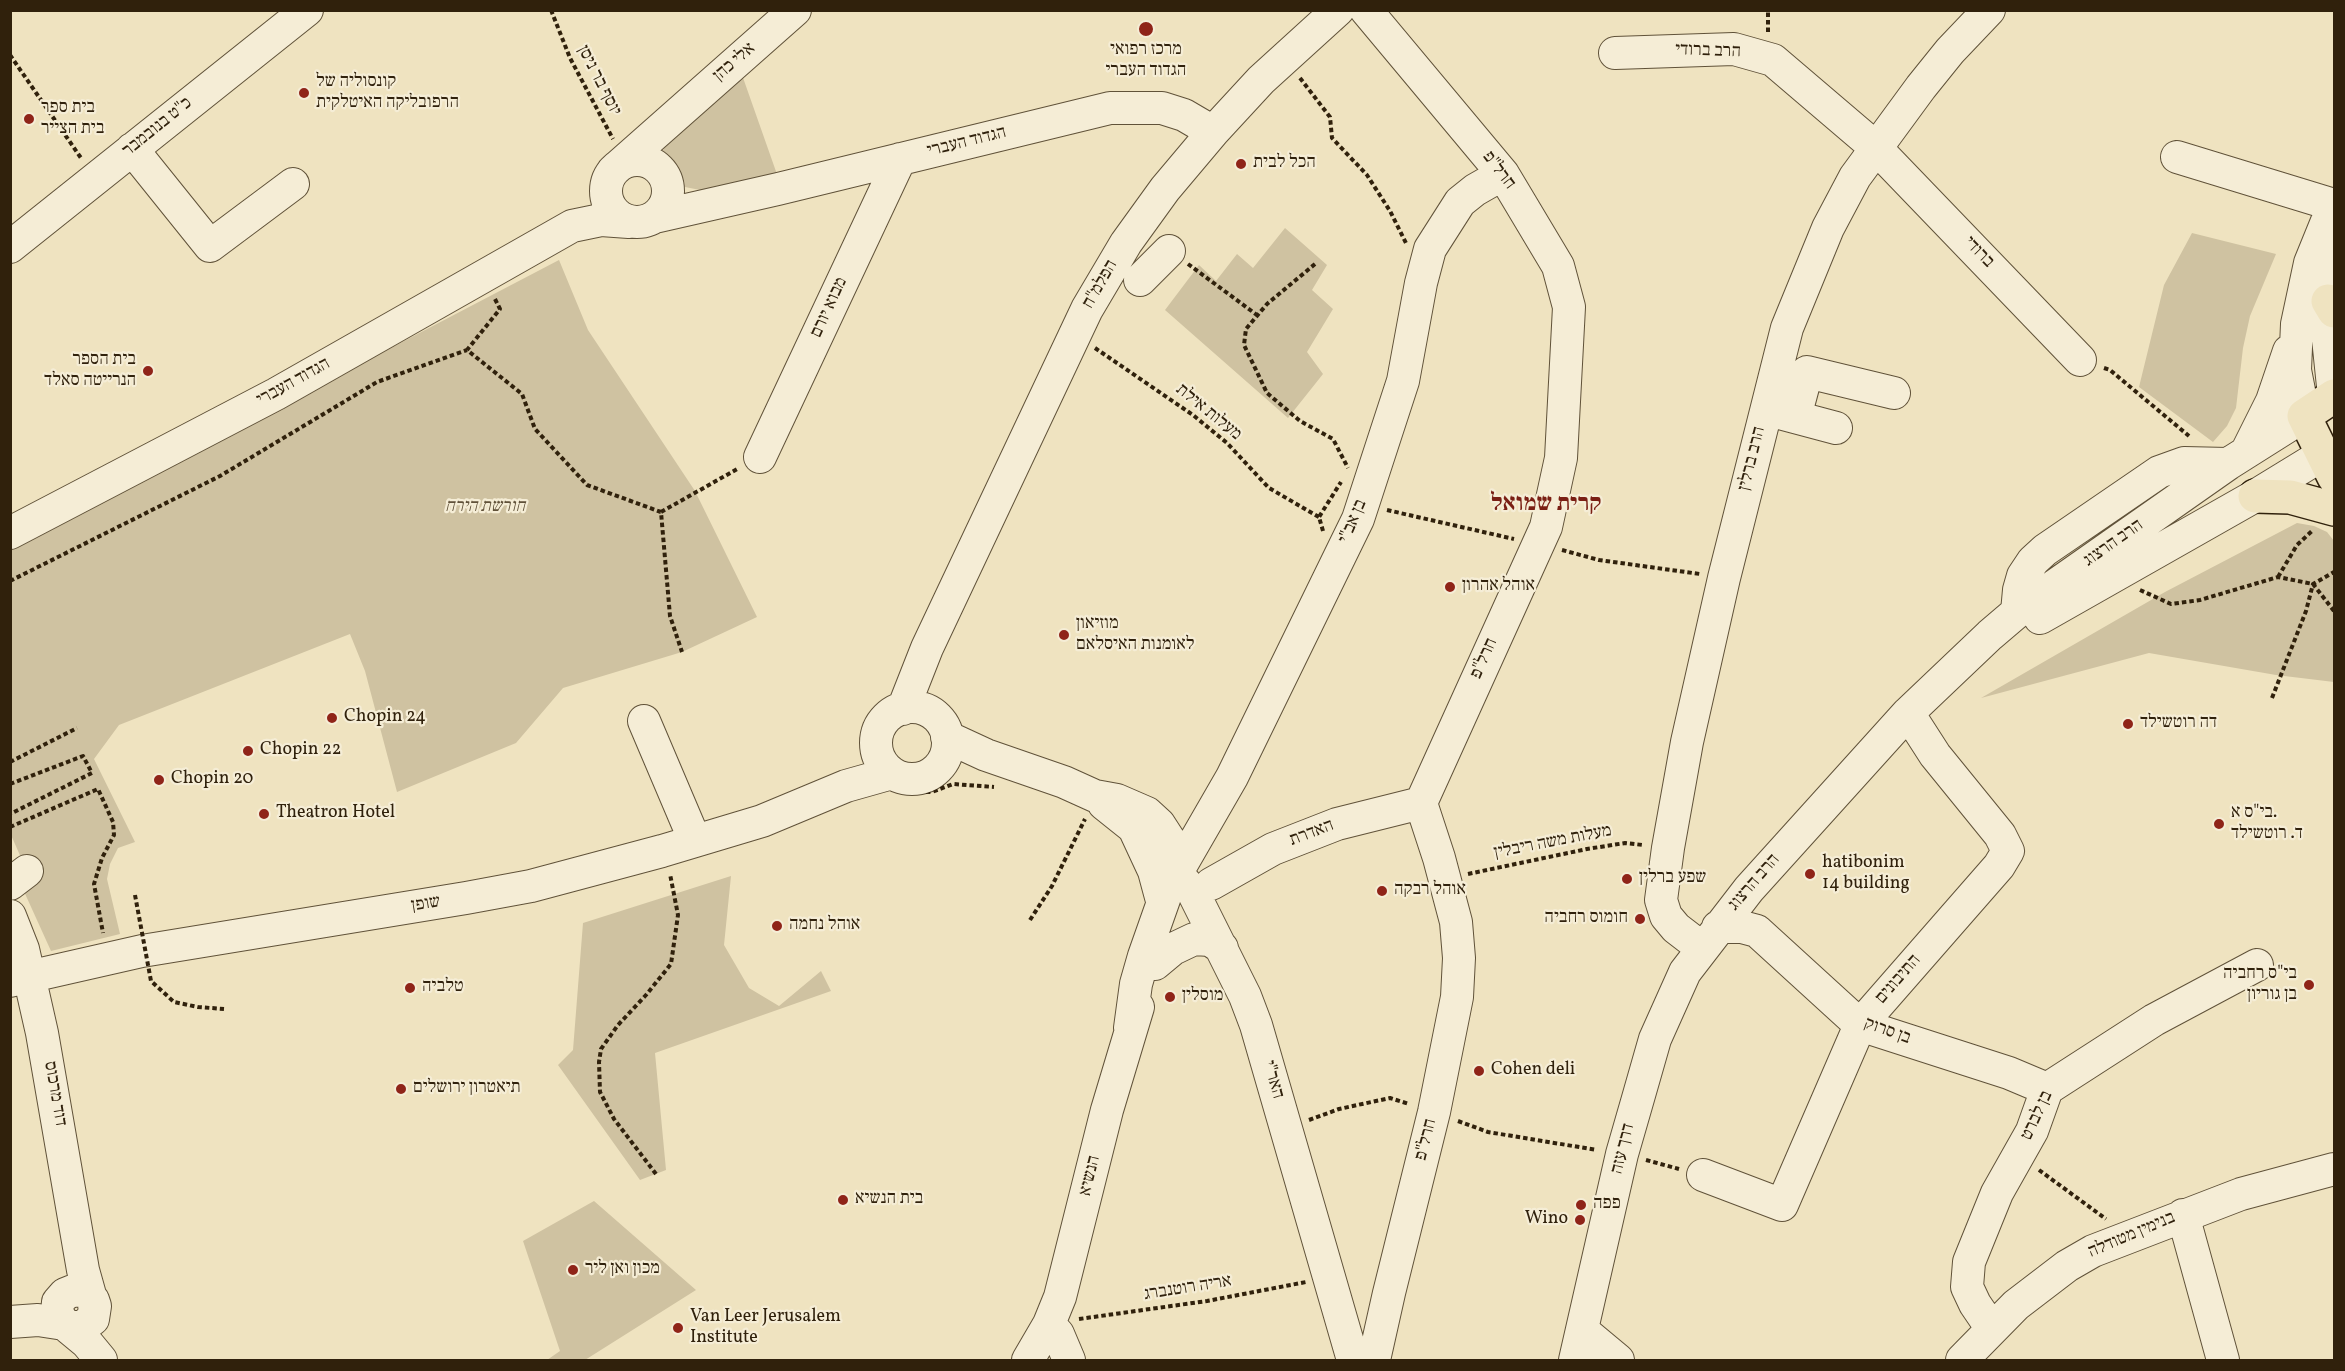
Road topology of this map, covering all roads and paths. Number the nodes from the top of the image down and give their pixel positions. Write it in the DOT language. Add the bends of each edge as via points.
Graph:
graph roads {
  1 [pos="307,10"];
  2 [pos="551,10"];
  3 [pos="795,10"];
  4 [pos="1338,10"];
  5 [pos="1366,10"];
  6 [pos="1989,10"];
  7 [pos="1615,52"];
  8 [pos="10,55"];
  9 [pos="1283,59"];
  10 [pos="1214,132"];
  11 [pos="1875,147"];
  12 [pos="75,149"];
  13 [pos="132,149"];
  14 [pos="2177,157"];
  15 [pos="900,159"];
  16 [pos="633,171"];
  17 [pos="1503,174"];
  18 [pos="293,184"];
  19 [pos="718,201"];
  20 [pos="2334,205"];
  21 [pos="642,219"];
  22 [pos="573,226"];
  23 [pos="1126,243"];
  24 [pos="10,247"];
  25 [pos="1156,264"];
  26 [pos="1315,264"];
  27 [pos="1425,267"];
  28 [pos="1213,283"];
  29 [pos="2331,306"];
  30 [pos="500,309"];
  31 [pos="1257,315"];
  32 [pos="2297,324"];
  33 [pos="1075,334"];
  34 [pos="467,350"];
  35 [pos="2080,360"];
  36 [pos="1894,393"];
  37 [pos="2334,396"];
  38 [pos="1780,413"];
  39 [pos="2304,416"];
  40 [pos="1836,428"];
  41 [pos="2179,428"];
  42 [pos="760,456"];
  43 [pos="2238,458"];
  44 [pos="2330,460"];
  45 [pos="1348,470"];
  46 [pos="1342,479"];
  47 [pos="2255,496"];
  48 [pos="2323,505"];
  49 [pos="661,512"];
  50 [pos="1319,517"];
  51 [pos="10,533"];
  52 [pos="1341,554"];
  53 [pos="2334,572"];
  54 [pos="2116,574"];
  55 [pos="2278,577"];
  56 [pos="10,581"];
  57 [pos="2313,584"];
  58 [pos="2334,611"];
  59 [pos="682,652"];
  60 [pos="2272,698"];
  61 [pos="1908,713"];
  62 [pos="927,720"];
  63 [pos="644,721"];
  64 [pos="77,728"];
  65 [pos="876,743"];
  66 [pos="10,762"];
  67 [pos="1027,769"];
  68 [pos="892,773"];
  69 [pos="931,773"];
  70 [pos="10,784"];
  71 [pos="1095,796"];
  72 [pos="815,799"];
  73 [pos="1420,803"];
  74 [pos="1215,807"];
  75 [pos="10,814"];
  76 [pos="1140,821"];
  77 [pos="695,841"];
  78 [pos="1668,848"];
  79 [pos="662,851"];
  80 [pos="16,860"];
  81 [pos="1177,872"];
  82 [pos="1443,879"];
  83 [pos="1211,884"];
  84 [pos="1749,889"];
  85 [pos="135,895"];
  86 [pos="1162,903"];
  87 [pos="10,916"];
  88 [pos="1030,920"];
  89 [pos="1757,931"];
  90 [pos="1710,937"];
  91 [pos="10,944"];
  92 [pos="1222,948"];
  93 [pos="108,958"];
  94 [pos="1155,964"];
  95 [pos="2257,966"];
  96 [pos="19,979"];
  97 [pos="224,1009"];
  98 [pos="1860,1025"];
  99 [pos="1130,1028"];
  100 [pos="2047,1089"];
  101 [pos="1434,1112"];
  102 [pos="1286,1129"];
  103 [pos="1622,1154"];
  104 [pos="2019,1156"];
  105 [pos="2334,1169"];
  106 [pos="656,1174"];
  107 [pos="1702,1175"];
  108 [pos="2183,1215"];
  109 [pos="2129,1236"];
  110 [pos="1330,1278"];
  111 [pos="73,1309"];
  112 [pos="10,1322"];
  113 [pos="1049,1323"];
  114 [pos="1345,1328"];
  115 [pos="1582,1329"];
  116 [pos="1992,1329"];
  117 [pos="1377,1346"];
  118 [pos="103,1360"];
  119 [pos="1029,1360"];
  120 [pos="1069,1360"];
  121 [pos="1353,1360"];
  122 [pos="1575,1360"];
  123 [pos="1618,1360"];
  124 [pos="1962,1360"];
  125 [pos="2223,1360"];
  1 -- 13 [label="street, כ\"ט בנובמבר"];
  2 -- 16 [label="path, יוסף בר ניסן" via="589,98"];
  3 -- 16 [label="street, אלי כהן" via="675,116 656,146"];
  4 -- 9 [label="street, הפלמ\"ח"];
  5 -- 17 [label="street, חרל\"פ"];
  6 -- 11 [label="street, הרב ברלין" via="1950,51"];
  7 -- 11 [label="street, הרב ברודי" via="1734,49 1773,60"];
  8 -- 12 [label="path"];
  9 -- 10 [label="street, הפלמ\"ח"];
  9 -- 27 [label="path" via="1330,117 1332,138 1367,175 1406,244"];
  10 -- 15 [label="street, הגדוד העברי" via="1162,108 1110,108"];
  10 -- 23 [label="street, הפלמ\"ח"];
  11 -- 35 [label="street, ברודי"];
  11 -- 38 [label="street, הרב ברלין" via="1828,228 1787,328"];
  13 -- 18 [label="street" via="210,246"];
  13 -- 24 [label="street, כ\"ט בנובמבר"];
  14 -- 20 [label="street"];
  15 -- 19 [label="street, הגדוד העברי"];
  15 -- 42 [label="street, מבוא יורם"];
  16 -- 19 [label="street, הגדוד העברי" via="680,193"];
  16 -- 21 [label="street" via="668,189 663,210"];
  16 -- 21 [label="street" via="606,191 612,210 620,217"];
  16 -- 22 [label="street, הגדוד העברי"];
  17 -- 27 [label="street, בן אב\"י" via="1460,202 1430,249"];
  17 -- 73 [label="street, חרל\"פ" via="1558,266 1569,307 1562,458 1546,526"];
  19 -- 21 [label="street, הגדוד העברי"];
  20 -- 29 [label="street"];
  20 -- 32 [label="street" via="2310,263"];
  21 -- 22 [label="street, הגדוד העברי" via="601,220"];
  22 -- 51 [label="street, הגדוד העברי" via="276,394"];
  23 -- 25 [label="street"];
  23 -- 33 [label="street, הפלמ\"ח"];
  26 -- 31 [label="path"];
  27 -- 52 [label="street, בן אב\"י" via="1403,381 1358,519"];
  28 -- 31 [label="path"];
  29 -- 37 [label="street" via="2330,372"];
  30 -- 34 [label="path"];
  31 -- 45 [label="path" via="1246,329 1244,345 1267,393 1300,420 1333,439"];
  32 -- 39 [label="street" via="2295,370"];
  32 -- 43 [label="street" via="2272,400"];
  33 -- 50 [label="path, מעלות אילת" via="1193,415 1227,443 1269,488"];
  33 -- 62 [label="street, הפלמ\"ח" via="944,613 935,646"];
  34 -- 49 [label="path" via="522,394 535,429 587,485"];
  34 -- 56 [label="path" via="376,382 220,476"];
  35 -- 41 [label="path" via="2110,370"];
  36 -- 38 [label="street" via="1807,372"];
  37 -- 39 [label="main road, הרב הרצוג"];
  38 -- 40 [label="street"];
  38 -- 78 [label="street, הרב ברלין" via="1689,731"];
  39 -- 43 [label="street, הרב הרצוג"];
  39 -- 44 [label="main road"];
  42 -- 49 [label="path"];
  43 -- 61 [label="street, הרב הרצוג" via="2017,612"];
  44 -- 47 [label="street, הרב הרצוג"];
  46 -- 50 [label="path"];
  47 -- 48 [label="main road" via="2290,496"];
  47 -- 54 [label="street, הרב הרצוג"];
  48 -- 55 [label="path" via="2320,523 2296,545"];
  49 -- 59 [label="path" via="670,616"];
  50 -- 52 [label="path" via="1325,538"];
  52 -- 74 [label="street, בן אב\"י"];
  53 -- 57 [label="path"];
  54 -- 55 [label="path" via="2148,595 2171,604 2200,600"];
  54 -- 61 [label="street, הרב הרצוג" via="1972,661"];
  55 -- 57 [label="path"];
  57 -- 58 [label="path"];
  57 -- 60 [label="path"];
  61 -- 84 [label="street, הרב הרצוג"];
  61 -- 98 [label="street, התיבונים" via="2008,851"];
  62 -- 65 [label="street" via="892,714 878,732"];
  62 -- 67 [label="street" via="986,754"];
  62 -- 69 [label="street" via="946,754"];
  63 -- 77 [label="street"];
  64 -- 66 [label="path"];
  65 -- 68 [label="street" via="880,760"];
  65 -- 72 [label="street, שופן"];
  67 -- 69 [label="street"];
  67 -- 71 [label="street"];
  68 -- 69 [label="street" via="909,779"];
  68 -- 72 [label="street, שופן"];
  70 -- 75 [label="path" via="83,756 92,773"];
  71 -- 76 [label="street"];
  71 -- 88 [label="path" via="1052,885"];
  72 -- 77 [label="street, שופן" via="785,813"];
  73 -- 82 [label="street, חרל\"פ"];
  73 -- 83 [label="street, האדרת" via="1337,824 1273,849"];
  74 -- 76 [label="street" via="1180,821"];
  74 -- 81 [label="street, בן אב\"י"];
  76 -- 81 [label="street, האר\"י"];
  76 -- 86 [label="street"];
  77 -- 79 [label="street, שופן"];
  78 -- 82 [label="path, מעלות משה ריבלין" via="1625,843"];
  78 -- 90 [label="street, הרב ברלין" via="1661,900 1666,916 1676,928"];
  79 -- 93 [label="street, שופן" via="531,886"];
  79 -- 106 [label="path" via="678,915 671,964 618,1025 602,1049 599,1062 600,1092 614,1119"];
  80 -- 93 [label="path" via="98,789 113,822 114,835 94,884"];
  81 -- 86 [label="street, הנשיא"];
  81 -- 92 [label="street, האר\"י" via="1194,894"];
  81 -- 94 [label="street, הנשיא" via="1172,915"];
  82 -- 101 [label="street, חרל\"פ" via="1456,922 1459,958 1457,997"];
  84 -- 89 [label="street" via="1749,915"];
  84 -- 90 [label="street, הרב הרצוג"];
  85 -- 97 [label="path, bridge" via="151,981 174,1002"];
  86 -- 99 [label="street, הנשיא" via="1136,984"];
  87 -- 96 [label="street" via="23,948"];
  89 -- 90 [label="street" via="1742,927"];
  89 -- 98 [label="street, בן סרוק"];
  90 -- 103 [label="street, דרך עזה" via="1685,972 1655,1039"];
  91 -- 96 [label="street"];
  92 -- 94 [label="street" via="1205,939 1191,940"];
  92 -- 102 [label="street, האר\"י" via="1256,1025"];
  93 -- 96 [label="street, שופן"];
  94 -- 99 [label="street, הנשיא"];
  95 -- 100 [label="street, בן לברט" via="2154,1020"];
  96 -- 111 [label="street, דוד מרכוס" via="44,1043 74,1213"];
  98 -- 100 [label="street, בן סרוק"];
  98 -- 107 [label="street, התיבונים" via="1782,1205"];
  99 -- 113 [label="street, הנשיא" via="1060,1297"];
  100 -- 104 [label="street, בן לברט"];
  101 -- 102 [label="path" via="1390,1098 1339,1109"];
  101 -- 103 [label="path" via="1488,1132"];
  101 -- 117 [label="street, חרל\"פ"];
  102 -- 110 [label="street, האר\"י"];
  103 -- 107 [label="path"];
  103 -- 115 [label="street, דרך עזה"];
  104 -- 109 [label="path"];
  104 -- 116 [label="street, בן לברט" via="1997,1193 1969,1262 1966,1287"];
  105 -- 108 [label="street, בנימין מטודלה" via="2241,1194"];
  108 -- 109 [label="street, בנימין מטודלה"];
  108 -- 125 [label="street"];
  109 -- 116 [label="street, בנימין מטודלה" via="2067,1266"];
  110 -- 113 [label="path, אריה רוטנברג" via="1207,1301"];
  110 -- 114 [label="street, האר\"י"];
  111 -- 112 [label="street" via="33,1314"];
  111 -- 118 [label="street" via="87,1343"];
  113 -- 119 [label="street, הנשיא"];
  113 -- 120 [label="street"];
  114 -- 117 [label="street"];
  114 -- 121 [label="street, האר\"י"];
  115 -- 122 [label="street, דרך עזה"];
  115 -- 123 [label="street"];
  116 -- 124 [label="street, בנימין מטודלה"];
}
